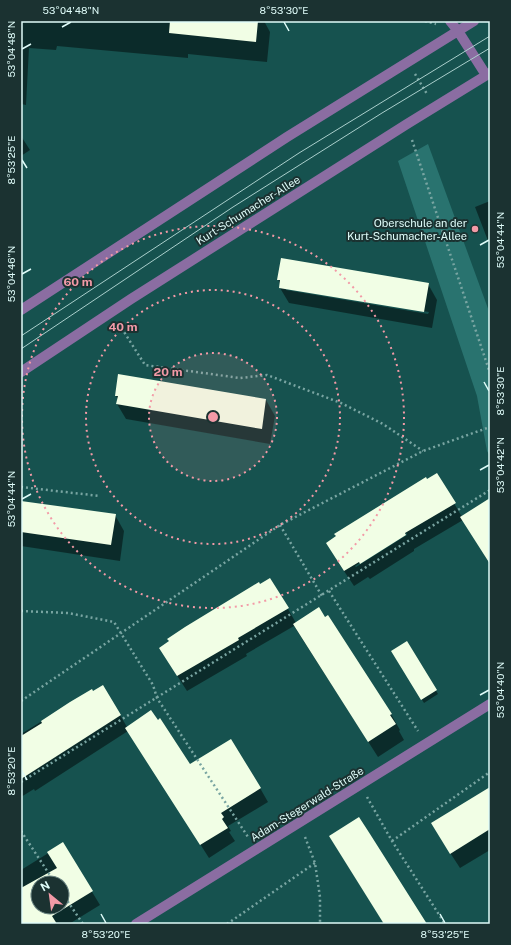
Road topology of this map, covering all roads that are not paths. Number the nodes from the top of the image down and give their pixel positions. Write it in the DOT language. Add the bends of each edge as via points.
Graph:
graph roads {
  1 [pos="450,21"];
  2 [pos="474,21"];
  3 [pos="458,31"];
  4 [pos="488,74"];
  5 [pos="21,310"];
  6 [pos="21,372"];
  7 [pos="490,704"];
  8 [pos="136,924"];
  1 -- 3 [label="street"];
  2 -- 3 [label="street"];
  3 -- 4 [label="street"];
  3 -- 5 [label="street" via="280,141"];
  4 -- 6 [label="street, Kurt-Schumacher-Allee" via="111,312"];
  7 -- 8 [label="street, Adam-Stegerwald-Straße"];
}
